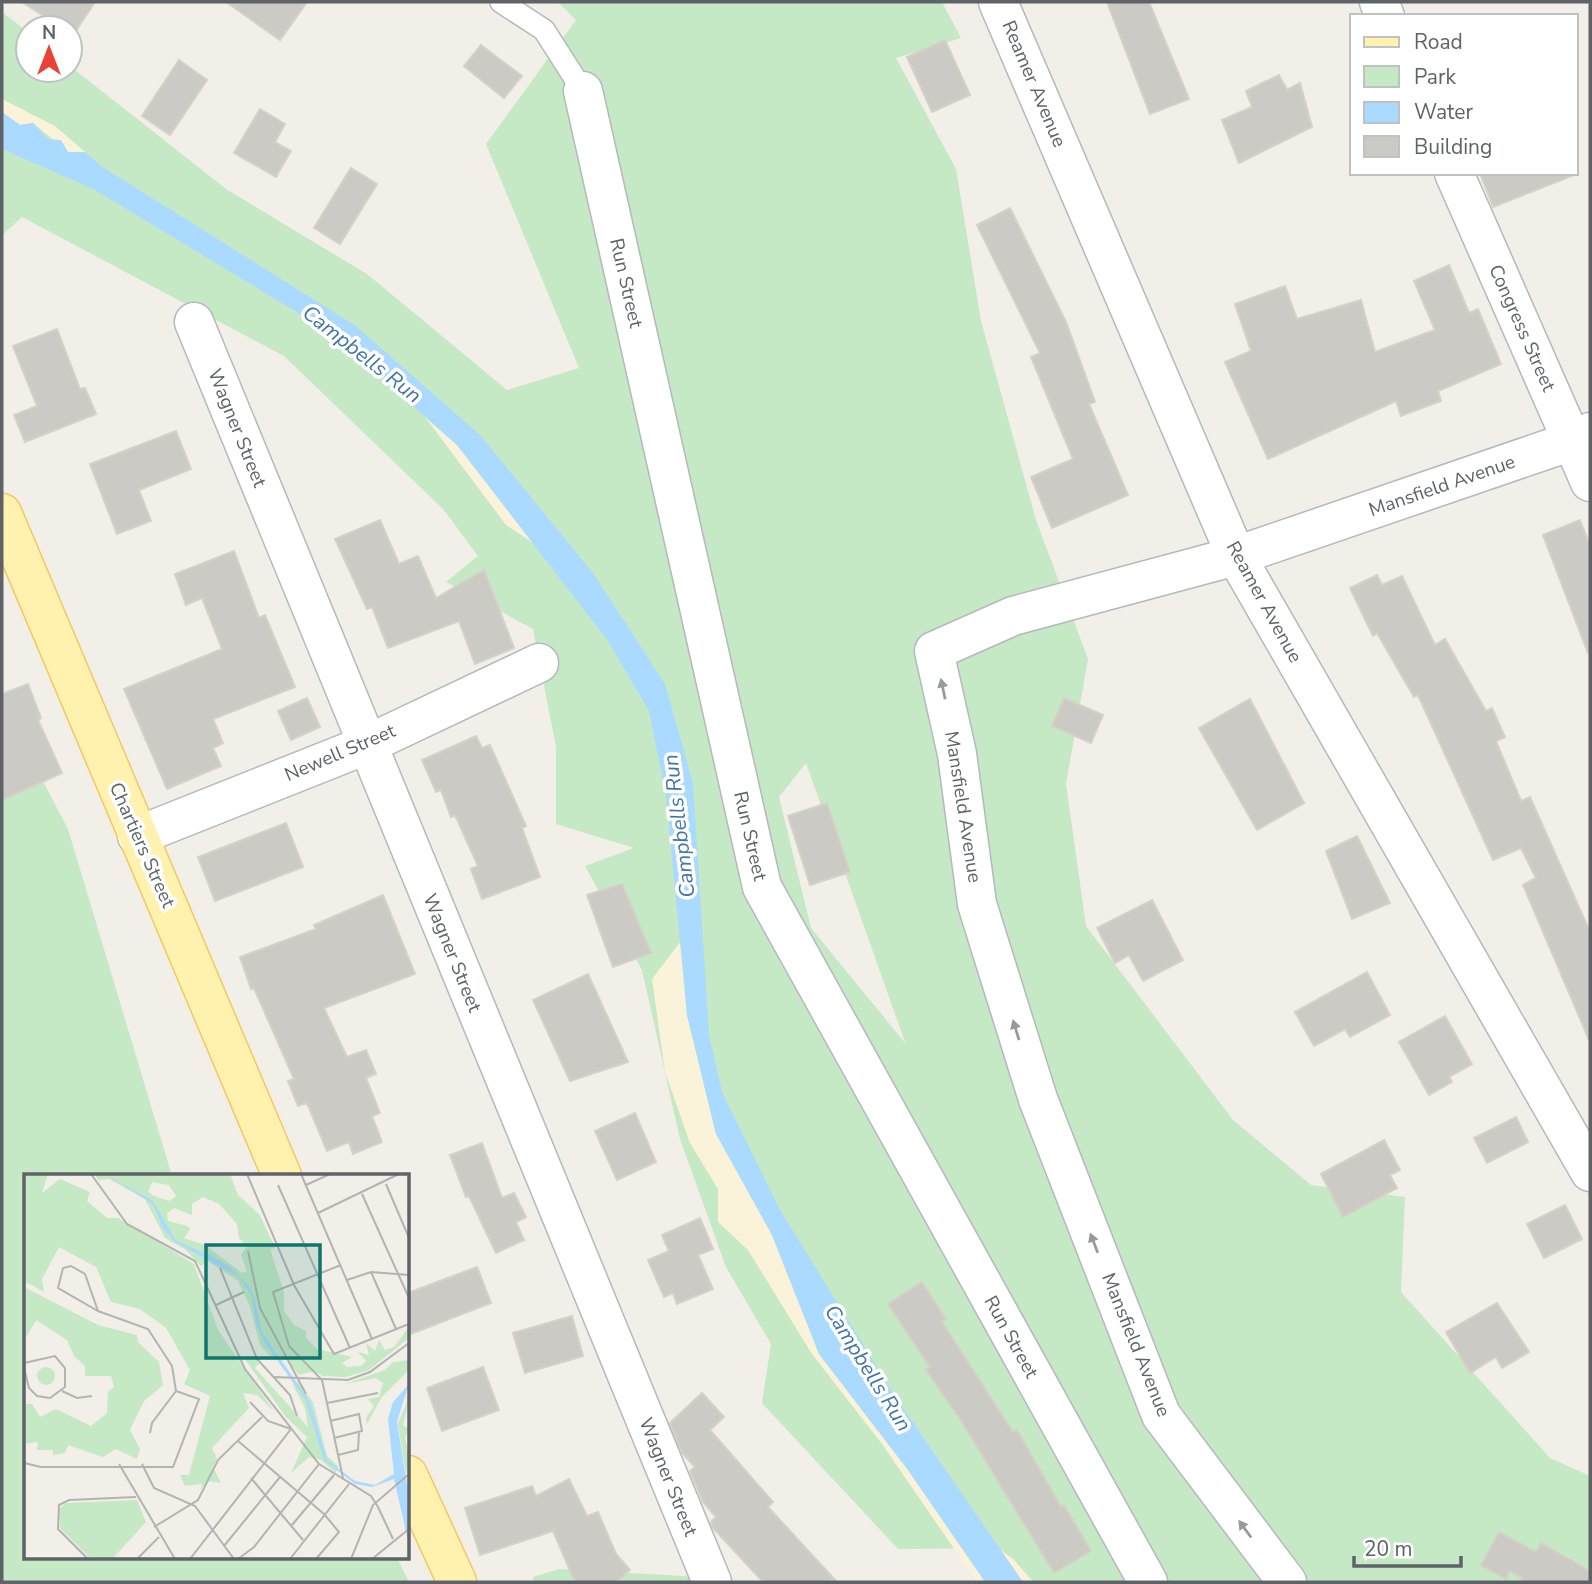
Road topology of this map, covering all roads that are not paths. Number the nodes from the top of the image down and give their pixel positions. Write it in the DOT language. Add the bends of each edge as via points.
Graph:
graph roads {
  1 [pos="501,2"];
  2 [pos="998,2"];
  3 [pos="583,91"];
  4 [pos="1455,175"];
  5 [pos="194,322"];
  6 [pos="1581,437"];
  7 [pos="1590,482"];
  8 [pos="2,513"];
  9 [pos="1236,556"];
  10 [pos="539,663"];
  11 [pos="366,745"];
  12 [pos="137,836"];
  13 [pos="1590,1172"];
  14 [pos="281,1174"];
  15 [pos="410,1479"];
  16 [pos="457,1582"];
  17 [pos="712,1582"];
  18 [pos="1148,1582"];
  19 [pos="1287,1582"];
  1 -- 3 [label="lane" via="544,30"];
  2 -- 9 [label="street, Reamer Avenue"];
  3 -- 18 [label="street, Run Street" via="762,887"];
  4 -- 6 [label="street, Congress Street"];
  5 -- 11 [label="street, Wagner Street"];
  6 -- 7 [label="street, Congress Street"];
  6 -- 9 [label="street, Mansfield Avenue"];
  8 -- 12 [label="main road, Chartiers Street"];
  9 -- 13 [label="street, Reamer Avenue"];
  19 -- 9 [label="street, Mansfield Avenue, one-way" via="1161,1415 1038,1099 977,904 957,754 934,651 1013,617"];
  10 -- 11 [label="street, Newell Street"];
  11 -- 12 [label="street, Newell Street"];
  11 -- 17 [label="street, Wagner Street"];
  12 -- 14 [label="main road, Chartiers Street"];
  15 -- 16 [label="main road"];
}
